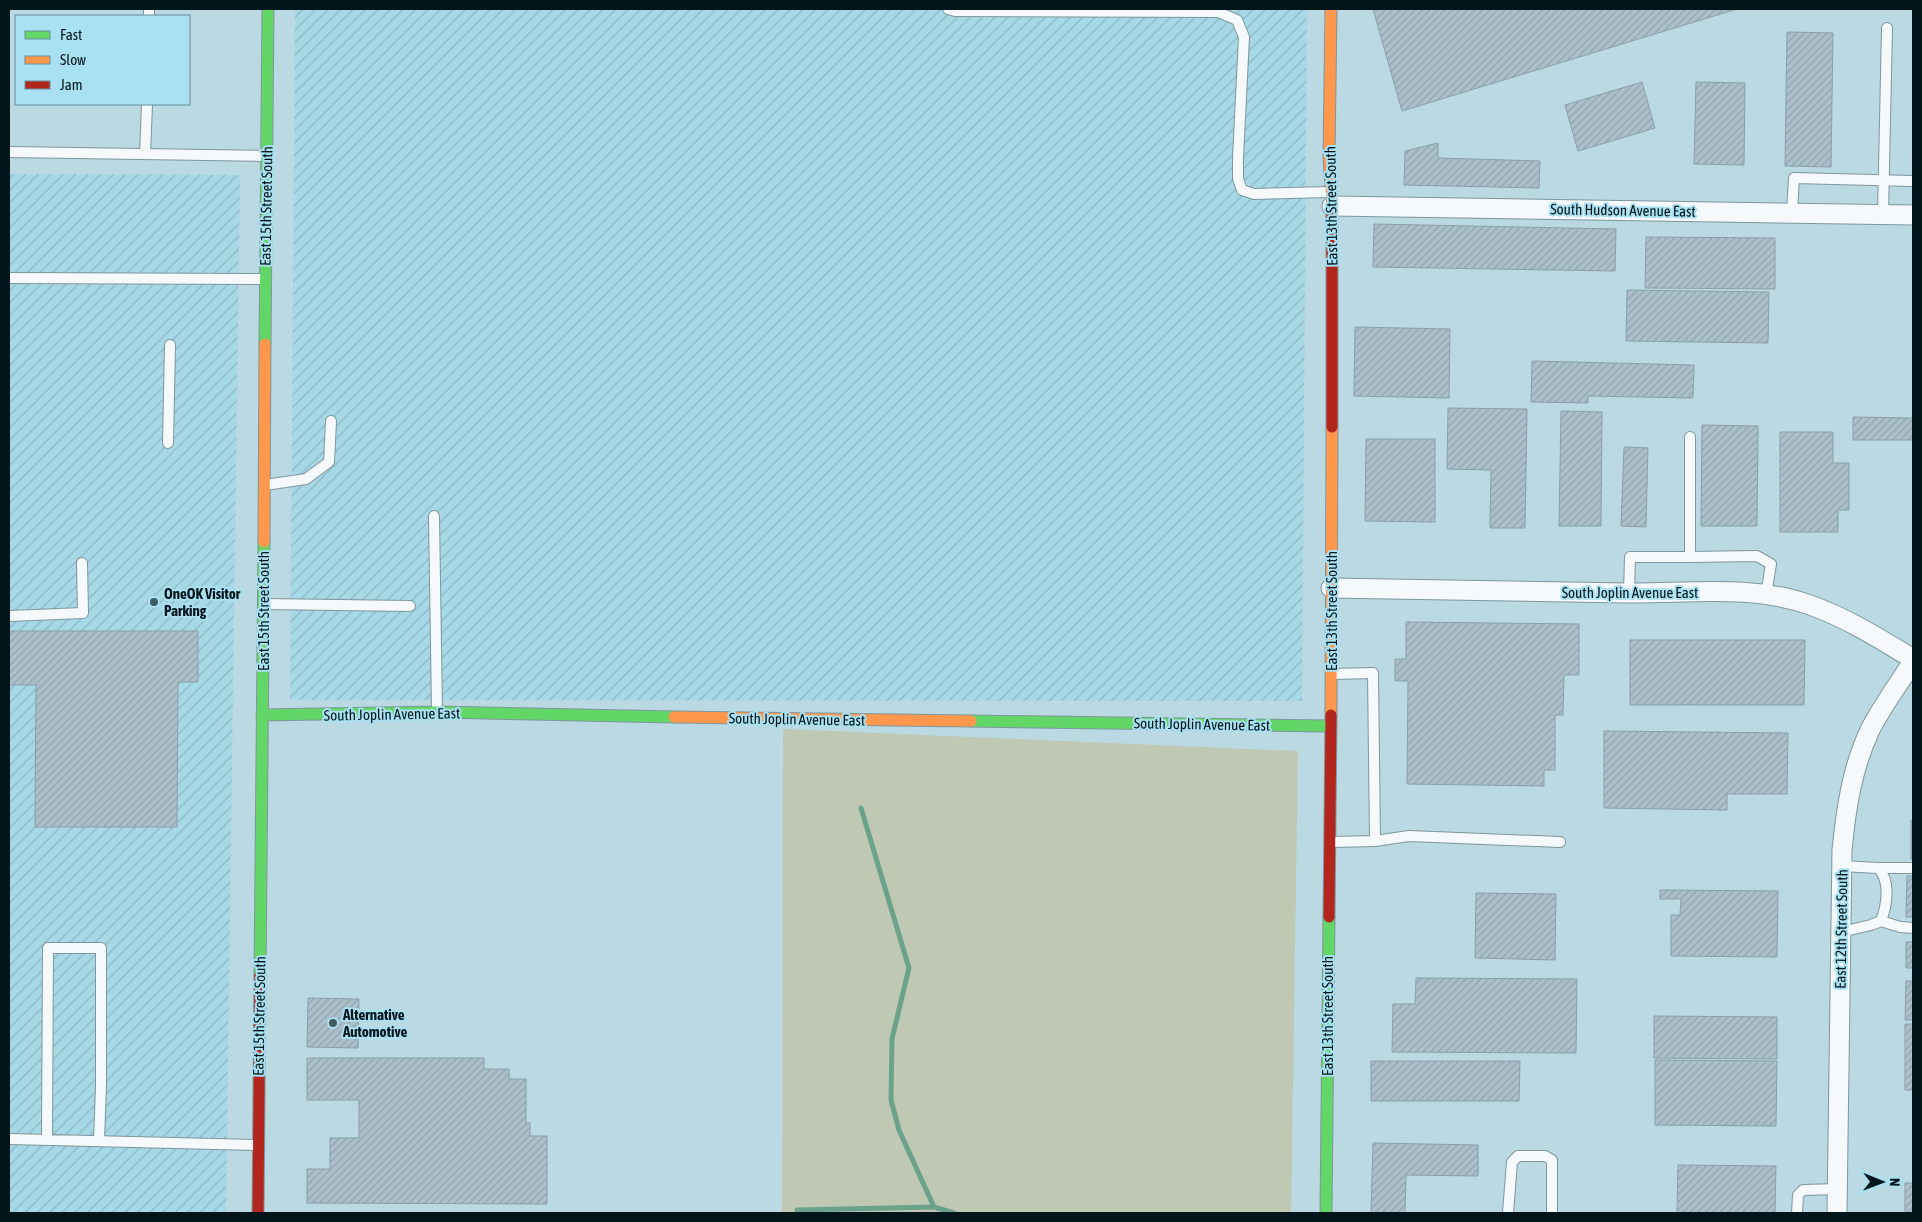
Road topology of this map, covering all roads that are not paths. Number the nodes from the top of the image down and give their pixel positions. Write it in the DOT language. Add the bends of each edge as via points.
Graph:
graph roads {
  1 [pos="268,9"];
  2 [pos="948,9"];
  3 [pos="1331,9"];
  4 [pos="1887,28"];
  5 [pos="147,105"];
  6 [pos="9,152"];
  7 [pos="146,154"];
  8 [pos="267,156"];
  9 [pos="1884,180"];
  10 [pos="1913,181"];
  11 [pos="1332,199"];
  12 [pos="1792,212"];
  13 [pos="1884,214"];
  14 [pos="1913,215"];
  15 [pos="9,278"];
  16 [pos="266,279"];
  17 [pos="170,346"];
  18 [pos="331,421"];
  19 [pos="1690,437"];
  20 [pos="168,444"];
  21 [pos="264,485"];
  22 [pos="434,516"];
  23 [pos="1690,557"];
  24 [pos="82,563"];
  25 [pos="1331,588"];
  26 [pos="1629,593"];
  27 [pos="1766,595"];
  28 [pos="263,604"];
  29 [pos="410,606"];
  30 [pos="9,616"];
  31 [pos="1913,660"];
  32 [pos="1331,674"];
  33 [pos="437,712"];
  34 [pos="262,715"];
  35 [pos="1331,726"];
  36 [pos="1376,841"];
  37 [pos="1329,842"];
  38 [pos="1560,842"];
  39 [pos="1842,866"];
  40 [pos="1878,868"];
  41 [pos="1913,868"];
  42 [pos="1881,920"];
  43 [pos="1913,928"];
  44 [pos="1841,932"];
  45 [pos="9,1138"];
  46 [pos="47,1139"];
  47 [pos="99,1140"];
  48 [pos="258,1145"];
  49 [pos="1838,1189"];
  50 [pos="258,1213"];
  51 [pos="1326,1213"];
  52 [pos="1508,1213"];
  53 [pos="1552,1213"];
  54 [pos="1797,1213"];
  55 [pos="1837,1213"];
  1 -- 8 [label="street, East 15th Street South"];
  2 -- 11 [label="lane" via="1218,12 1237,20 1244,37 1238,158 1238,179 1242,190 1254,194"];
  3 -- 11 [label="street, East 13th Street South" via="1329,158"];
  4 -- 9 [label="lane"];
  5 -- 7 [label="lane"];
  6 -- 7 [label="lane"];
  7 -- 8 [label="lane"];
  8 -- 16 [label="street, East 15th Street South"];
  9 -- 10 [label="lane"];
  9 -- 12 [label="lane" via="1794,178"];
  9 -- 13 [label="lane"];
  11 -- 12 [label="street, South Hudson Avenue East"];
  11 -- 25 [label="street, East 13th Street South"];
  12 -- 13 [label="street, South Hudson Avenue East"];
  13 -- 14 [label="street, South Hudson Avenue East"];
  15 -- 16 [label="lane"];
  16 -- 21 [label="street, East 15th Street South"];
  17 -- 20 [label="lane"];
  18 -- 21 [label="lane" via="329,462 306,479"];
  19 -- 23 [label="lane"];
  21 -- 28 [label="street, East 15th Street South"];
  22 -- 33 [label="lane"];
  23 -- 26 [label="lane" via="1630,557"];
  23 -- 27 [label="lane" via="1757,556 1770,564"];
  24 -- 30 [label="lane" via="83,613"];
  25 -- 26 [label="street, South Joplin Avenue East"];
  25 -- 32 [label="street, East 13th Street South"];
  26 -- 27 [label="street, South Joplin Avenue East"];
  27 -- 31 [label="street, South Joplin Avenue East" via="1809,604 1863,628"];
  28 -- 29 [label="lane"];
  28 -- 34 [label="street, East 15th Street South"];
  31 -- 39 [label="street, East 12th Street South" via="1870,730 1855,769 1846,813"];
  32 -- 35 [label="street, East 13th Street South"];
  32 -- 36 [label="lane" via="1373,673"];
  33 -- 34 [label="street, South Joplin Avenue East"];
  33 -- 35 [label="street, South Joplin Avenue East"];
  34 -- 48 [label="street, East 15th Street South"];
  35 -- 37 [label="street, East 13th Street South"];
  36 -- 37 [label="lane"];
  36 -- 38 [label="lane" via="1409,836"];
  37 -- 51 [label="street, East 13th Street South"];
  39 -- 40 [label="lane"];
  39 -- 44 [label="street, East 12th Street South"];
  40 -- 41 [label="lane"];
  40 -- 42 [label="lane" via="1886,880 1885,912"];
  42 -- 43 [label="lane"];
  42 -- 44 [label="lane"];
  44 -- 49 [label="street, East 12th Street South"];
  45 -- 46 [label="lane"];
  46 -- 47 [label="lane"];
  46 -- 47 [label="lane" via="48,948 101,948"];
  47 -- 48 [label="lane"];
  48 -- 50 [label="street, East 15th Street South"];
  49 -- 54 [label="lane" via="1803,1190 1798,1195"];
  49 -- 55 [label="street, East 12th Street South"];
  52 -- 53 [label="lane" via="1512,1162 1518,1156 1545,1156 1552,1160"];
}
